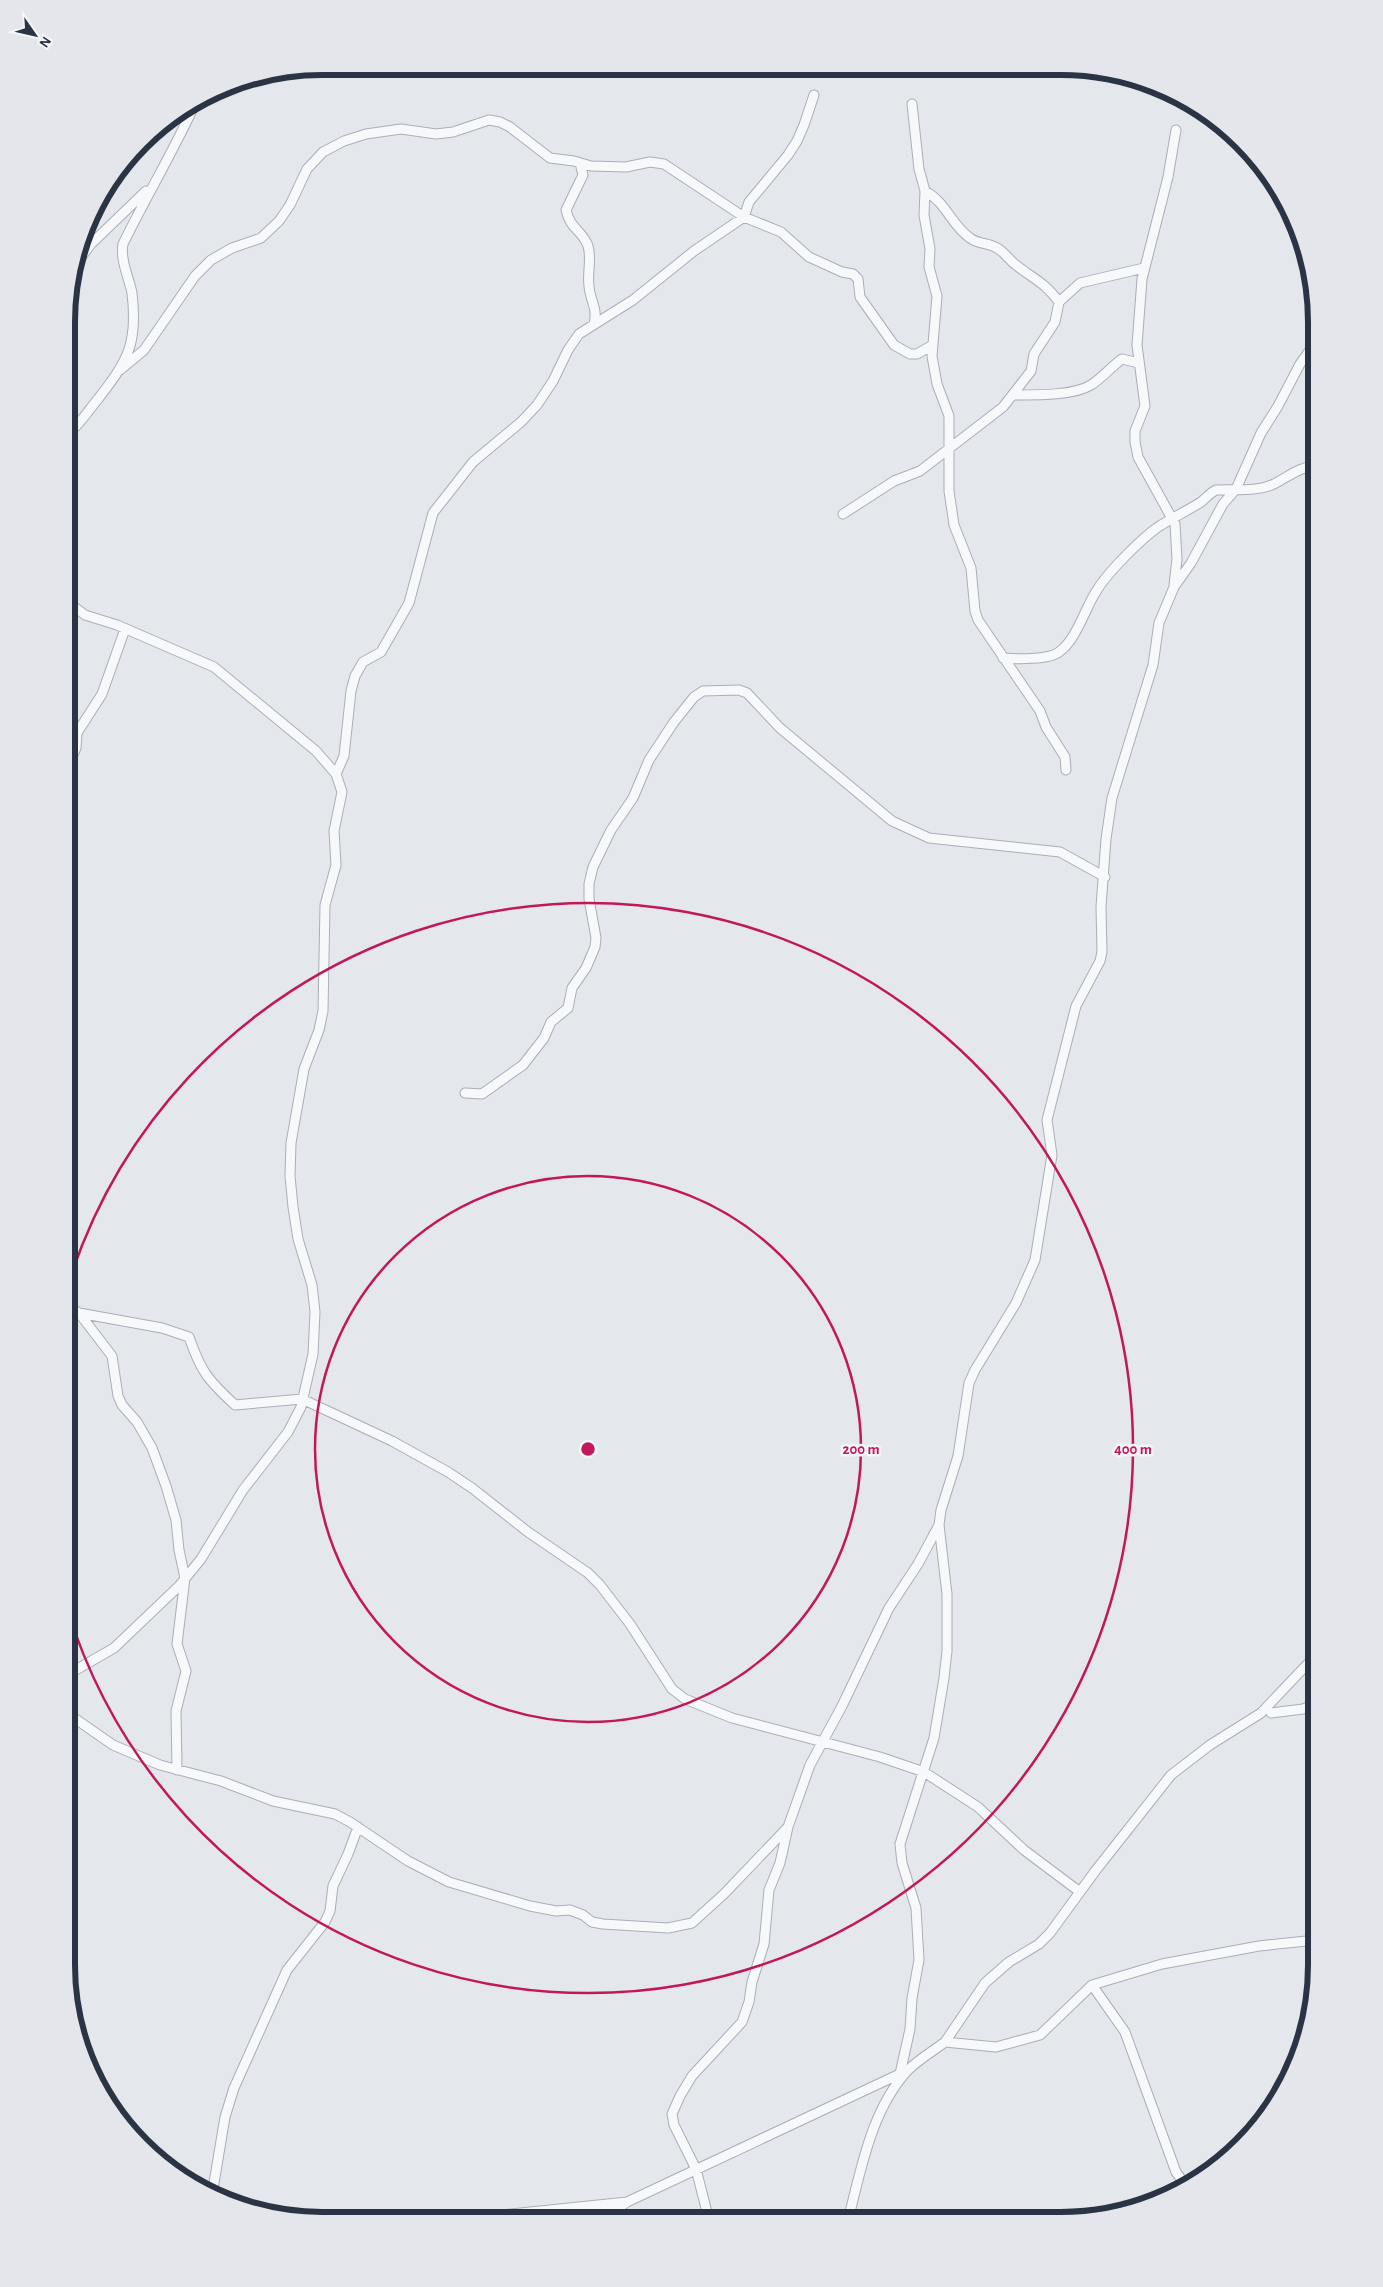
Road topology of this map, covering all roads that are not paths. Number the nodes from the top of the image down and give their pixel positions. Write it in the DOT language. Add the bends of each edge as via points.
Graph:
graph roads {
  1 [pos="814,95"];
  2 [pos="912,104"];
  3 [pos="191,113"];
  4 [pos="1176,130"];
  5 [pos="580,163"];
  6 [pos="155,183"];
  7 [pos="925,191"];
  8 [pos="744,217"];
  9 [pos="85,252"];
  10 [pos="1144,268"];
  11 [pos="1059,302"];
  12 [pos="594,324"];
  13 [pos="931,346"];
  14 [pos="1308,353"];
  15 [pos="1139,363"];
  16 [pos="120,370"];
  17 [pos="1013,395"];
  18 [pos="75,423"];
  19 [pos="950,448"];
  20 [pos="1308,466"];
  21 [pos="1236,489"];
  22 [pos="843,514"];
  23 [pos="1172,519"];
  24 [pos="1174,587"];
  25 [pos="75,607"];
  26 [pos="125,629"];
  27 [pos="1003,658"];
  28 [pos="75,750"];
  29 [pos="1066,770"];
  30 [pos="336,774"];
  31 [pos="1105,877"];
  32 [pos="465,1093"];
  33 [pos="75,1311"];
  34 [pos="79,1313"];
  35 [pos="302,1399"];
  36 [pos="939,1525"];
  37 [pos="185,1578"];
  38 [pos="1308,1664"];
  39 [pos="75,1670"];
  40 [pos="1308,1708"];
  41 [pos="1271,1712"];
  42 [pos="75,1718"];
  43 [pos="823,1742"];
  44 [pos="177,1770"];
  45 [pos="924,1772"];
  46 [pos="358,1827"];
  47 [pos="788,1827"];
  48 [pos="1080,1892"];
  49 [pos="1308,1941"];
  50 [pos="1092,1985"];
  51 [pos="945,2042"];
  52 [pos="904,2072"];
  53 [pos="696,2169"];
  54 [pos="1182,2181"];
  55 [pos="213,2187"];
  56 [pos="627,2202"];
  57 [pos="531,2212"];
  58 [pos="614,2212"];
  59 [pos="707,2212"];
  60 [pos="850,2212"];
  1 -- 8 [label="street" via="804,125 788,154 749,202"];
  2 -- 7 [label="street" via="919,169"];
  3 -- 6 [label="street"];
  4 -- 10 [label="street" via="1168,177"];
  5 -- 8 [label="street" via="626,167 650,162 664,164"];
  5 -- 12 [label="street" via="582,175 566,210 572,226 588,246 588,284 596,313"];
  5 -- 16 [label="street" via="550,158 510,127 488,120 453,132 436,134 401,129 344,141 322,152 307,169 290,206 261,238 232,248 211,260 194,276 144,350"];
  6 -- 9 [label="street"];
  6 -- 16 [label="street" via="122,252 131,292 133,332"];
  7 -- 11 [label="street" via="936,197 969,238 997,247 1046,285"];
  7 -- 13 [label="street" via="929,267 937,302"];
  8 -- 12 [label="street" via="694,250 633,300"];
  8 -- 13 [label="street" via="781,232 814,259 858,278 860,297 894,345 916,354"];
  10 -- 11 [label="street" via="1080,283"];
  10 -- 15 [label="street" via="1137,328"];
  11 -- 17 [label="street" via="1055,322 1034,354 1031,371"];
  12 -- 30 [label="street" via="579,334 536,405 521,422 473,462 433,513 408,603 381,652 363,662 355,676 346,749"];
  13 -- 19 [label="street" via="937,384 949,416"];
  14 -- 21 [label="street" via="1255,444"];
  15 -- 17 [label="street" via="1122,359 1091,386 1073,391"];
  15 -- 23 [label="street" via="1145,406 1136,431 1138,457"];
  16 -- 18 [label="street"];
  17 -- 19 [label="street" via="1003,407"];
  19 -- 22 [label="street" via="920,471 894,480"];
  19 -- 27 [label="street" via="953,517 971,568 975,611"];
  20 -- 21 [label="street" via="1274,484 1257,489"];
  21 -- 23 [label="street" via="1216,490"];
  21 -- 24 [label="street" via="1223,504"];
  23 -- 24 [label="street" via="1177,539"];
  23 -- 27 [label="street" via="1142,541 1097,589 1082,620 1057,654"];
  24 -- 31 [label="street" via="1159,623 1153,664 1112,798"];
  25 -- 26 [label="street" via="85,615"];
  26 -- 28 [label="street" via="102,694 77,733"];
  26 -- 30 [label="street" via="214,666 316,751"];
  27 -- 29 [label="street" via="1040,711 1065,757"];
  30 -- 35 [label="street" via="342,792 334,830 336,865 325,905 323,1011 304,1068 291,1143 293,1207 298,1239 312,1285 315,1312 313,1354"];
  31 -- 32 [label="street" via="1060,852 945,841 919,835 882,815 780,728 746,693 739,690 703,691 674,722 649,760 633,798 593,867 589,899 595,947 572,988 568,1008 551,1022 544,1038 523,1065 482,1094"];
  31 -- 36 [label="street" via="1100,961 1076,1006 1047,1120 1052,1155 1035,1260 1016,1303 972,1377 958,1456"];
  33 -- 34 [label="street"];
  34 -- 35 [label="street" via="162,1328 189,1337 198,1364 211,1383 235,1405"];
  34 -- 37 [label="street" via="112,1356 118,1396 141,1428 159,1465 173,1506"];
  35 -- 37 [label="street" via="298,1416 288,1432 238,1497"];
  35 -- 43 [label="street" via="392,1441 448,1472 588,1573 610,1596 672,1689 685,1699 732,1718"];
  36 -- 43 [label="street" via="882,1621"];
  36 -- 45 [label="street" via="948,1594 947,1651 934,1738"];
  37 -- 39 [label="street" via="114,1648"];
  37 -- 44 [label="street" via="177,1644 186,1671 176,1711"];
  38 -- 48 [label="street" via="1261,1713 1210,1745 1171,1775"];
  40 -- 41 [label="street"];
  42 -- 44 [label="street" via="114,1745"];
  43 -- 45 [label="street"];
  43 -- 47 [label="street" via="810,1765"];
  44 -- 46 [label="street" via="221,1781 273,1802 335,1814"];
  45 -- 48 [label="street" via="978,1807 1024,1850"];
  45 -- 52 [label="street" via="900,1844 902,1863 916,1908 919,1960"];
  46 -- 47 [label="street" via="408,1861 473,1890 556,1912 570,1910 592,1922 668,1928 692,1923"];
  46 -- 55 [label="street" via="333,1886 325,1922 287,1970 234,2088 225,2117"];
  47 -- 53 [label="street" via="780,1863 769,1890 764,1944 742,2022 692,2076 672,2114 674,2125"];
  48 -- 51 [label="street" via="1039,1944 1009,1962 985,1983"];
  49 -- 50 [label="street" via="1259,1946 1162,1964"];
  50 -- 51 [label="street" via="1040,2035 996,2047"];
  50 -- 54 [label="street" via="1126,2032 1176,2172"];
  51 -- 52 [label="street"];
  52 -- 53 [label="street"];
  52 -- 60 [label="street" via="887,2101 867,2148"];
  53 -- 56 [label="street"];
  53 -- 59 [label="street"];
  56 -- 57 [label="street"];
  56 -- 58 [label="street"];
}
